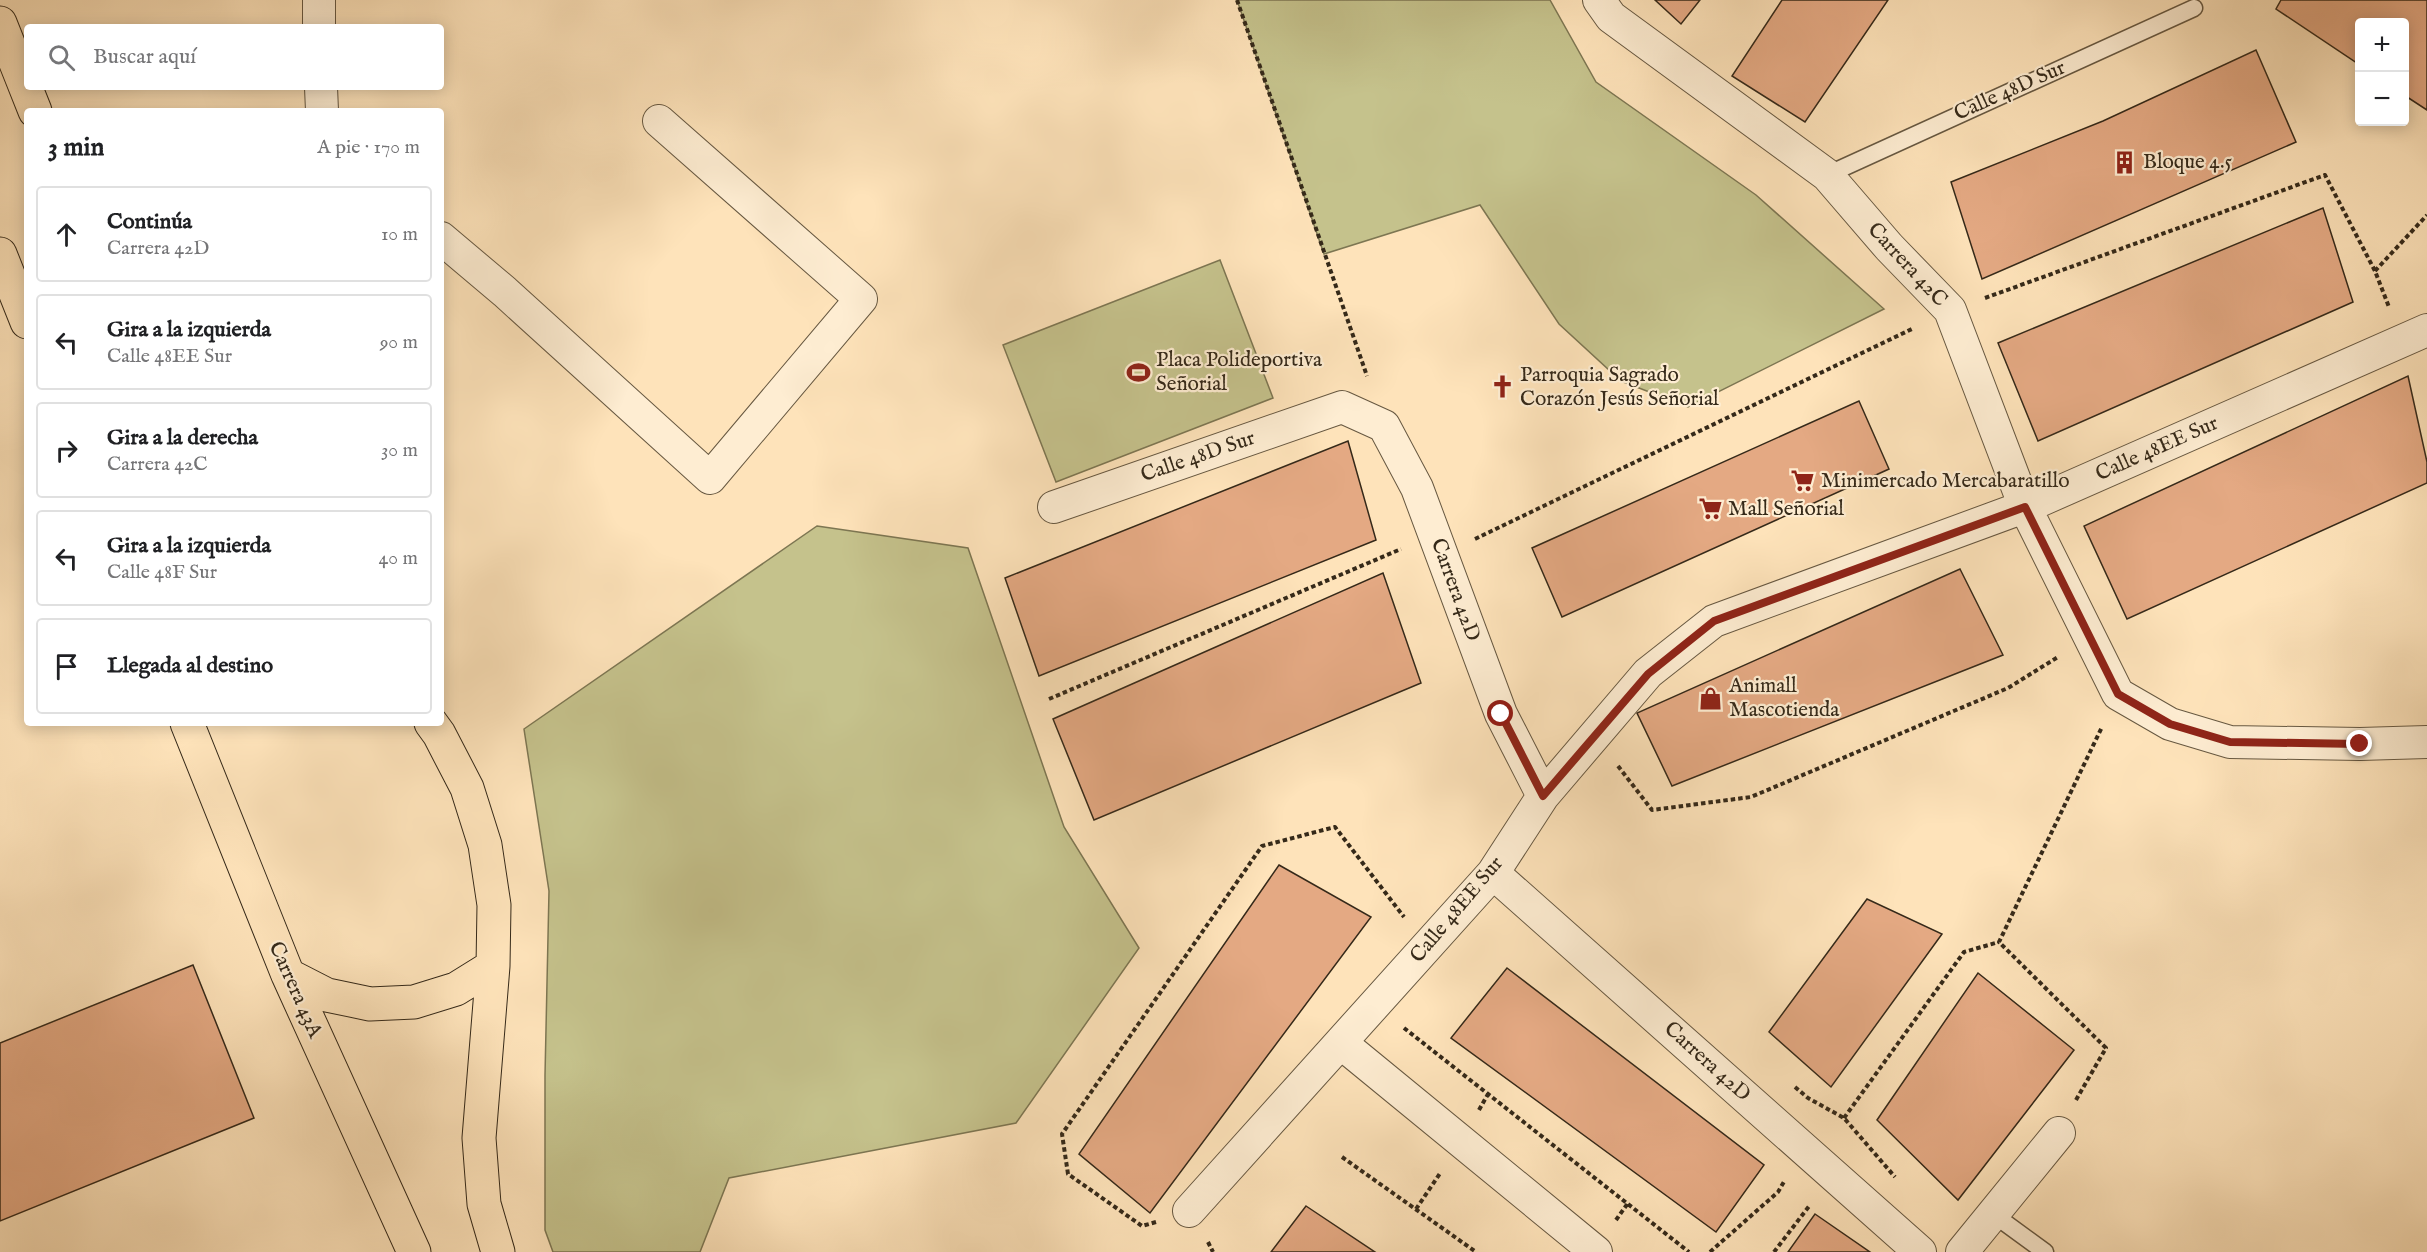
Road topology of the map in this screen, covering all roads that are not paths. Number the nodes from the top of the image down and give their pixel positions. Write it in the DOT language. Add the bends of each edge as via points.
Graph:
graph roads {
  1 [pos="319,0"];
  2 [pos="1599,0"];
  3 [pos="2194,8"];
  4 [pos="0,23"];
  5 [pos="319,24"];
  6 [pos="24,83"];
  7 [pos="27,90"];
  8 [pos="321,90"];
  9 [pos="34,108"];
  10 [pos="322,108"];
  11 [pos="658,122"];
  12 [pos="1827,175"];
  13 [pos="444,241"];
  14 [pos="0,254"];
  15 [pos="24,314"];
  16 [pos="2427,330"];
  17 [pos="1342,408"];
  18 [pos="1054,507"];
  19 [pos="2025,507"];
  20 [pos="433,726"];
  21 [pos="194,728"];
  22 [pos="2427,742"];
  23 [pos="1543,796"];
  24 [pos="1493,873"];
  25 [pos="493,966"];
  26 [pos="288,975"];
  27 [pos="1341,1043"];
  28 [pos="2058,1132"];
  29 [pos="1189,1211"];
  30 [pos="1993,1214"];
  31 [pos="414,1252"];
  32 [pos="498,1252"];
  33 [pos="1596,1252"];
  34 [pos="1920,1252"];
  35 [pos="1962,1252"];
  36 [pos="2045,1252"];
  1 -- 5 [label="street"];
  2 -- 12 [label="street, Carrera 42C" via="1611,17"];
  3 -- 12 [label="lane, Calle 48D Sur"];
  4 -- 6 [label="main road"];
  7 -- 9 [label="main road"];
  8 -- 10 [label="street"];
  11 -- 13 [label="street" via="861,299 710,478"];
  12 -- 19 [label="street, Carrera 42C" via="1950,310"];
  14 -- 15 [label="main road"];
  16 -- 19 [label="street, Calle 48EE Sur"];
  17 -- 18 [label="street, Calle 48D Sur"];
  17 -- 23 [label="street, Carrera 42D" via="1384,426 1417,488 1501,714"];
  19 -- 22 [label="street, Carrera 42C" via="2118,694 2170,724 2230,742"];
  19 -- 23 [label="street, Calle 48EE Sur" via="1714,621 1648,674"];
  20 -- 25 [label="main road" via="467,788 485,845 494,905"];
  21 -- 26 [label="main road, Carrera 43A"];
  23 -- 24 [label="street, Calle 48EE Sur"];
  24 -- 27 [label="street, Calle 48EE Sur"];
  24 -- 34 [label="street, Carrera 42D"];
  25 -- 26 [label="main road" via="456,989 414,1002 370,1004 327,995"];
  25 -- 32 [label="main road" via="479,1138 484,1204"];
  26 -- 31 [label="main road, Carrera 43A"];
  27 -- 29 [label="street, Calle 48EE Sur"];
  27 -- 33 [label="street"];
  28 -- 30 [label="street"];
  30 -- 35 [label="street"];
  30 -- 36 [label="lane"];
}
